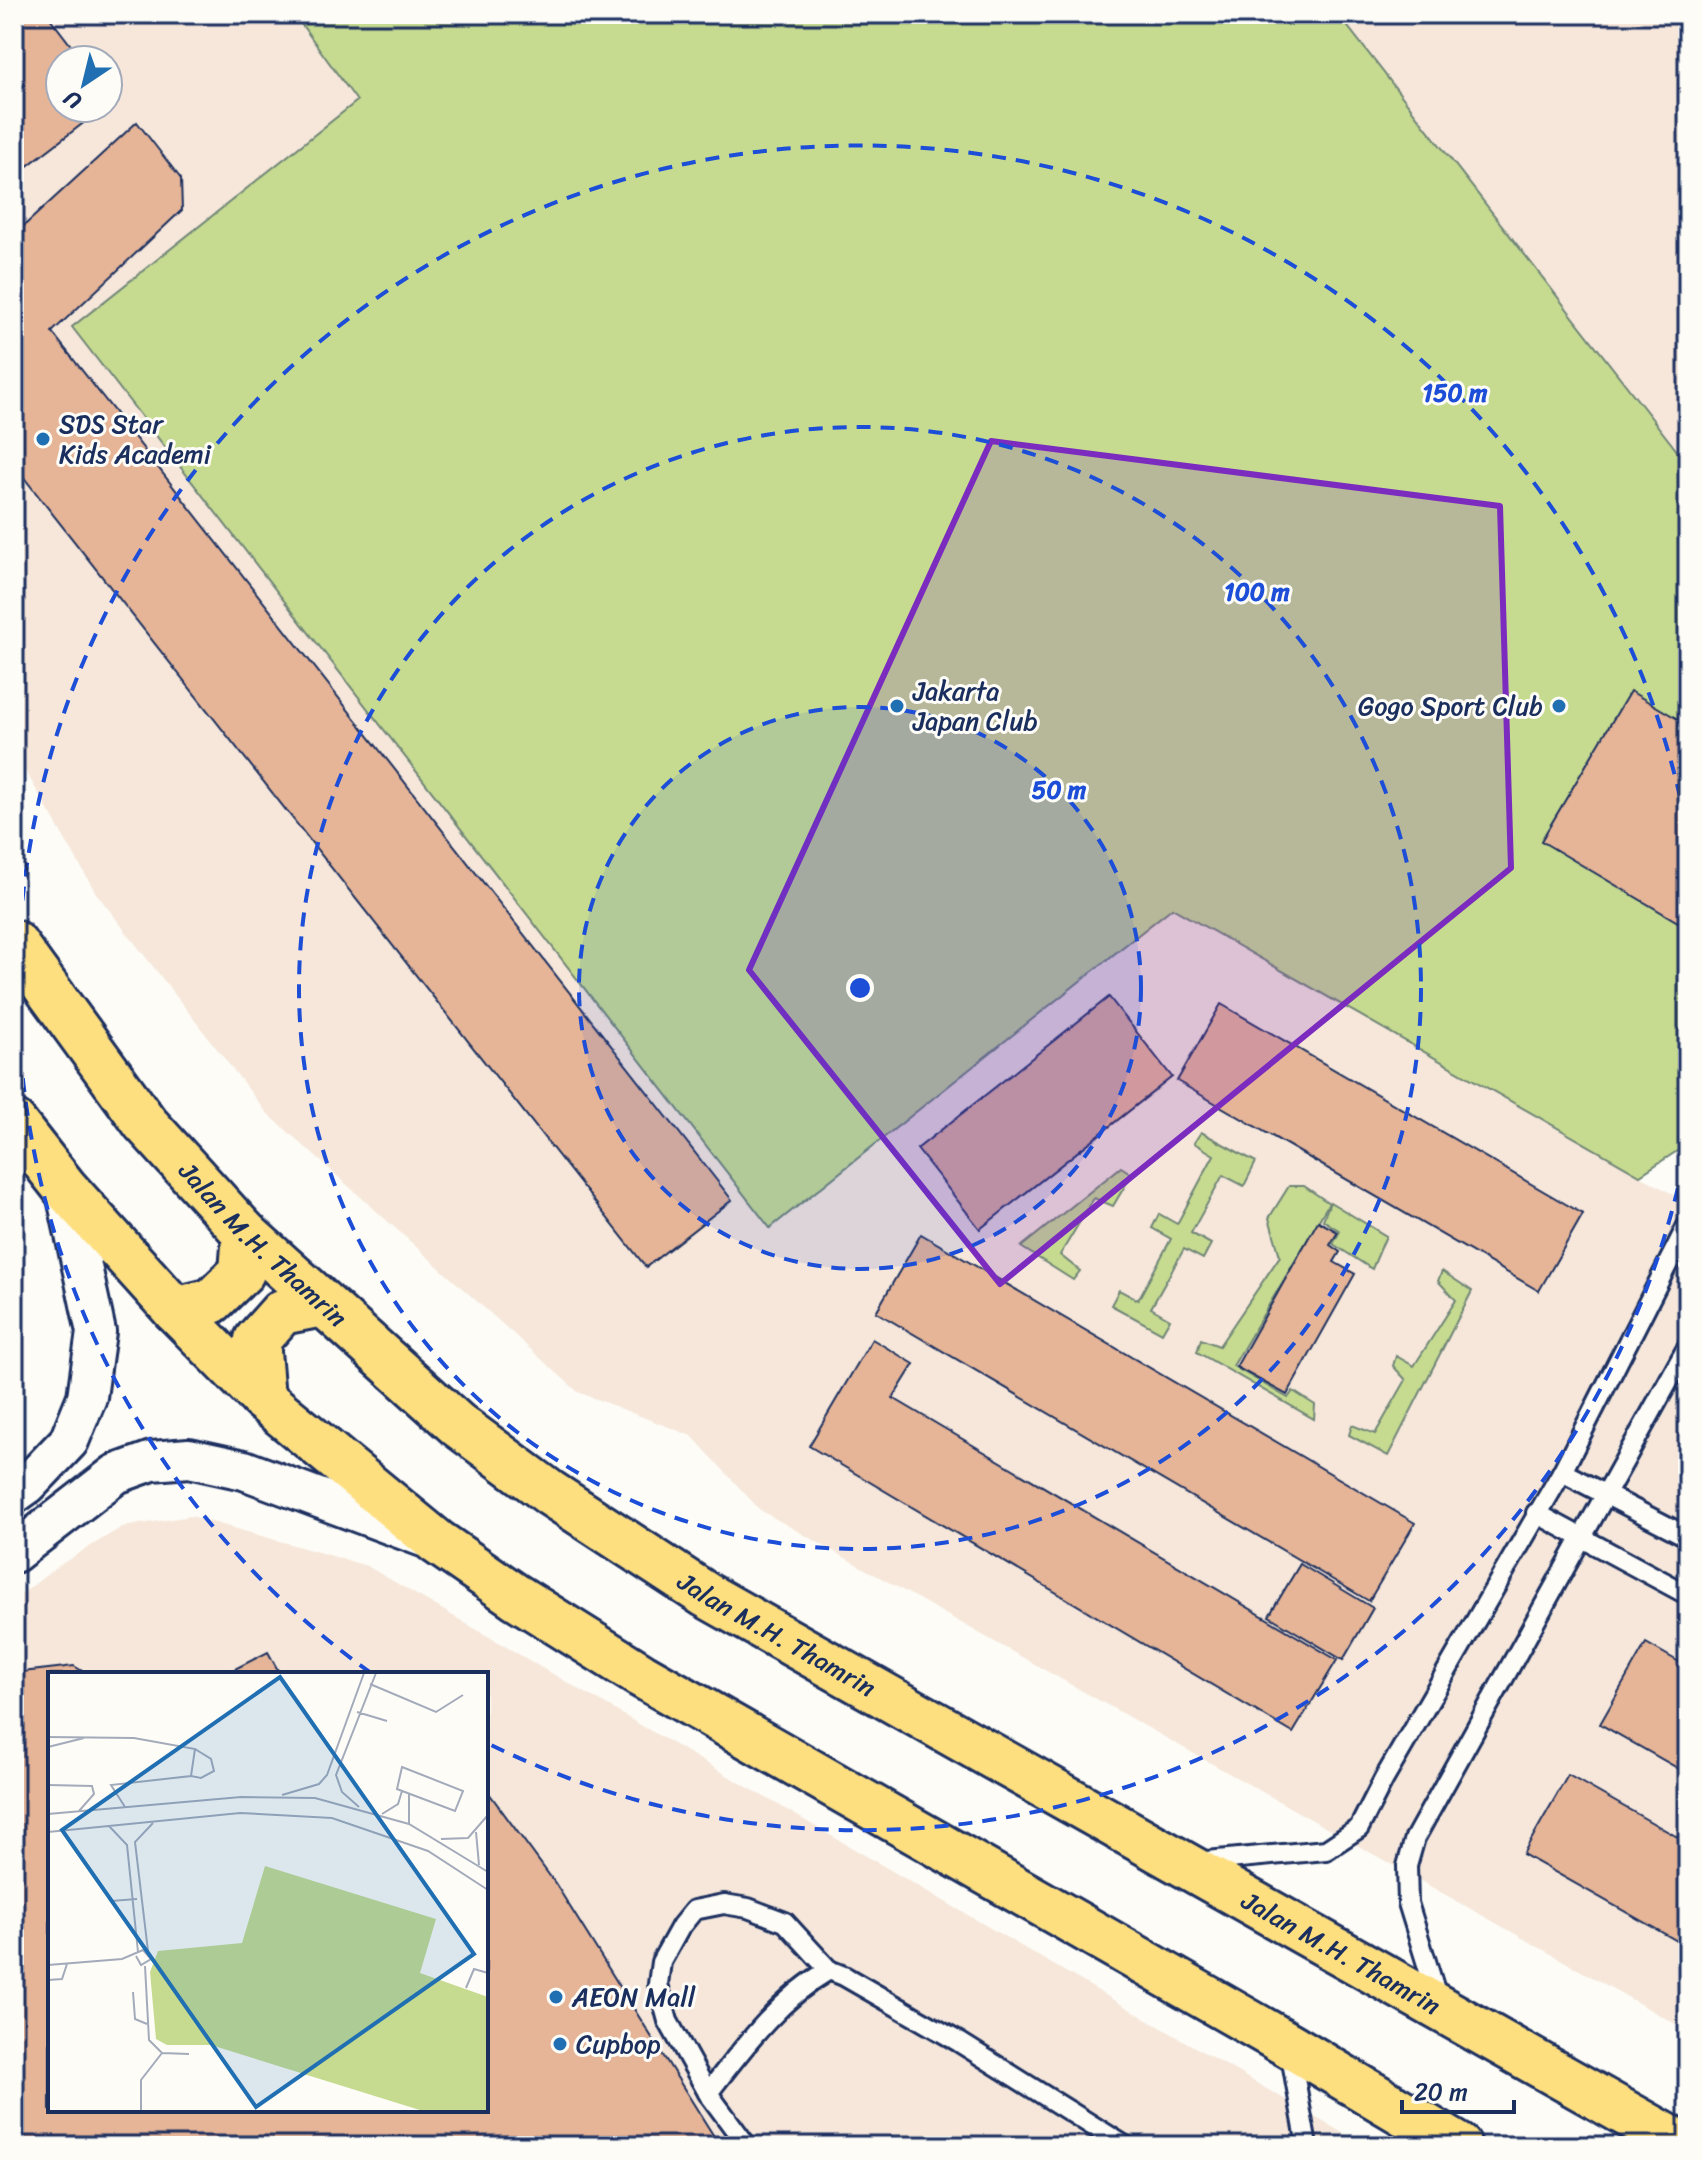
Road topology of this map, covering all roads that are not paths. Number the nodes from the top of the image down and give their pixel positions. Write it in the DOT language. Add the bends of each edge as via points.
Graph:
graph roads {
  1 [pos="14,943"];
  2 [pos="14,1123"];
  3 [pos="65,1188"];
  4 [pos="1688,1224"];
  5 [pos="245,1233"];
  6 [pos="323,1304"];
  7 [pos="175,1310"];
  8 [pos="1688,1346"];
  9 [pos="262,1398"];
  10 [pos="1562,1472"];
  11 [pos="14,1494"];
  12 [pos="1606,1495"];
  13 [pos="1536,1513"];
  14 [pos="1584,1537"];
  15 [pos="1688,1537"];
  16 [pos="437,1542"];
  17 [pos="14,1553"];
  18 [pos="1688,1595"];
  19 [pos="1181,1863"];
  20 [pos="829,1970"];
  21 [pos="1441,2010"];
  22 [pos="1289,2045"];
  23 [pos="708,2093"];
  24 [pos="747,2146"];
  25 [pos="1125,2146"];
  26 [pos="1307,2146"];
  27 [pos="1459,2146"];
  28 [pos="1684,2146"];
  1 -- 5 [label="main road, Jalan M.H. Thamrin" via="145,1123"];
  2 -- 3 [label="main road"];
  3 -- 7 [label="main road"];
  3 -- 11 [label="street" via="96,1332 87,1397 69,1441"];
  4 -- 10 [label="lane"];
  5 -- 6 [label="main road, Jalan M.H. Thamrin"];
  5 -- 7 [label="main road" via="242,1272 212,1301"];
  6 -- 9 [label="main road" via="282,1312 257,1340"];
  6 -- 19 [label="main road, Jalan M.H. Thamrin" via="458,1425 550,1493 706,1595"];
  7 -- 9 [label="main road"];
  8 -- 12 [label="lane"];
  9 -- 16 [label="main road"];
  10 -- 12 [label="lane"];
  10 -- 13 [label="lane"];
  12 -- 14 [label="lane"];
  12 -- 15 [label="lane"];
  13 -- 14 [label="lane"];
  13 -- 19 [label="lane" via="1359,1828 1326,1850"];
  14 -- 18 [label="lane"];
  14 -- 21 [label="lane" via="1415,1838 1407,1866 1408,1903"];
  16 -- 17 [label="street" via="244,1470 189,1458 152,1461 116,1474"];
  16 -- 22 [label="main road" via="641,1675"];
  19 -- 21 [label="main road, Jalan M.H. Thamrin"];
  20 -- 23 [label="lane" via="773,2016"];
  20 -- 23 [label="lane" via="785,1922 724,1904 694,1910 661,1962 658,1984 668,2021"];
  20 -- 25 [label="lane" via="959,2042"];
  21 -- 28 [label="main road, Jalan M.H. Thamrin"];
  22 -- 26 [label="lane"];
  22 -- 27 [label="main road"];
  23 -- 24 [label="lane"];
}
